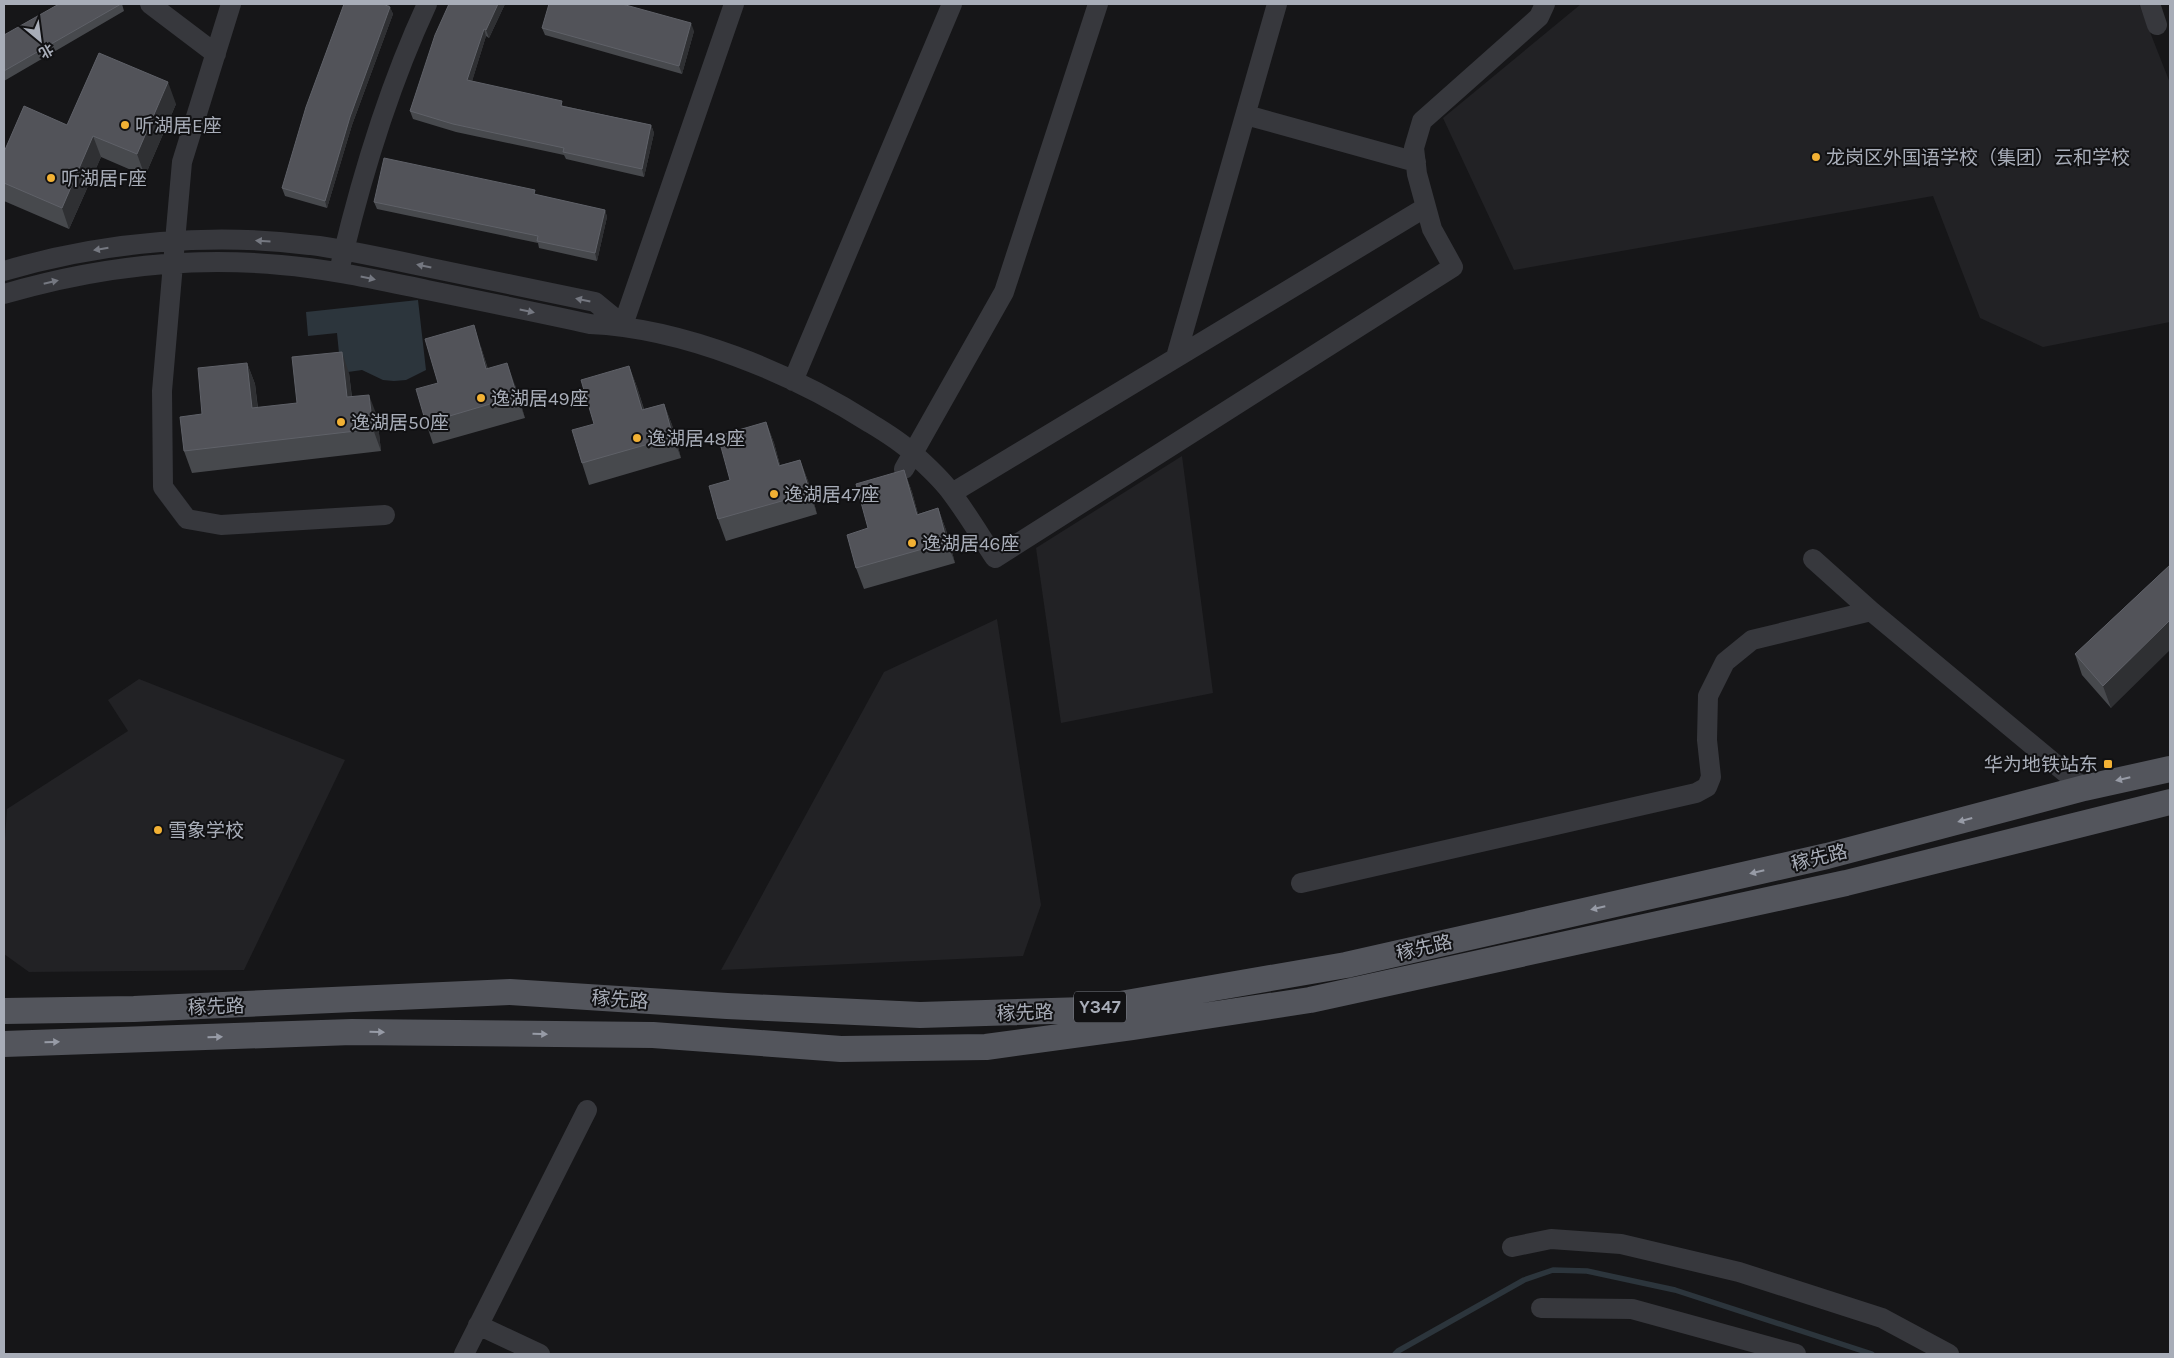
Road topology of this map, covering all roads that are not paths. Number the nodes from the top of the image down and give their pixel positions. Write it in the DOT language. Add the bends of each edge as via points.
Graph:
graph roads {
  1 [pos="150,4"];
  2 [pos="231,4"];
  3 [pos="427,4"];
  4 [pos="734,4"];
  5 [pos="952,4"];
  6 [pos="1098,4"];
  7 [pos="1277,4"];
  8 [pos="1545,4"];
  9 [pos="2150,4"];
  10 [pos="2157,25"];
  11 [pos="216,54"];
  12 [pos="1246,115"];
  13 [pos="1416,162"];
  14 [pos="1426,207"];
  15 [pos="175,241"];
  16 [pos="344,250"];
  17 [pos="173,264"];
  18 [pos="4,271"];
  19 [pos="338,272"];
  20 [pos="4,294"];
  21 [pos="623,325"];
  22 [pos="1176,357"];
  23 [pos="793,380"];
  24 [pos="908,461"];
  25 [pos="952,493"];
  26 [pos="386,515"];
  27 [pos="1813,559"];
  28 [pos="1871,611"];
  29 [pos="2170,768"];
  30 [pos="2084,788"];
  31 [pos="2170,802"];
  32 [pos="1301,883"];
  33 [pos="4,994"];
  34 [pos="41,1010"];
  35 [pos="4,1011"];
  36 [pos="10,1045"];
  37 [pos="587,1110"];
  38 [pos="1512,1247"];
  39 [pos="1541,1308"];
  40 [pos="478,1325"];
  41 [pos="464,1354"];
  42 [pos="540,1354"];
  43 [pos="1796,1354"];
  44 [pos="1949,1354"];
  1 -- 11 [label="street"];
  2 -- 11 [label="street"];
  3 -- 16 [label="street" via="387,104"];
  4 -- 21 [label="street"];
  5 -- 23 [label="street"];
  6 -- 24 [label="street" via="1004,292"];
  7 -- 12 [label="street"];
  8 -- 13 [label="street" via="1539,17 1422,121 1414,148"];
  9 -- 10 [label="street"];
  11 -- 15 [label="street" via="182,162"];
  12 -- 13 [label="street"];
  12 -- 22 [label="street"];
  13 -- 14 [label="street"];
  14 -- 22 [label="street"];
  14 -- 25 [label="street" via="1432,229 1453,267 995,558"];
  16 -- 15 [label="street, one-way" via="254,241"];
  15 -- 17 [label="street"];
  15 -- 18 [label="street, one-way" via="77,253"];
  16 -- 19 [label="street"];
  21 -- 16 [label="street, one-way" via="595,302"];
  17 -- 19 [label="street" via="244,262"];
  20 -- 17 [label="street, one-way" via="117,269"];
  17 -- 26 [label="street" via="162,391 163,487 187,519 221,525"];
  19 -- 21 [label="street, one-way" via="590,324"];
  21 -- 23 [label="street" via="726,353"];
  22 -- 25 [label="street"];
  23 -- 24 [label="street" via="855,413"];
  24 -- 25 [label="street"];
  27 -- 28 [label="street"];
  28 -- 30 [label="street"];
  28 -- 32 [label="street" via="1752,640 1725,662 1708,696 1712,777 1708,787 1696,793"];
  29 -- 30 [label="main road, 稼先路 / Y347, one-way"];
  30 -- 34 [label="main road, 稼先路 / Y347, one-way" via="1827,856 1346,965 1086,1010 920,1015 510,992 378,1000"];
  36 -- 31 [label="main road, 稼先路 / Y347, one-way" via="352,1032 653,1035 841,1049 986,1047 1310,1000 1846,883"];
  33 -- 34 [label="main road"];
  34 -- 35 [label="main road, 稼先路 / Y347"];
  37 -- 40 [label="street"];
  38 -- 44 [label="street" via="1551,1239 1621,1244 1740,1272 1882,1318"];
  39 -- 43 [label="street" via="1632,1309"];
  40 -- 41 [label="street"];
  40 -- 42 [label="street"];
}
